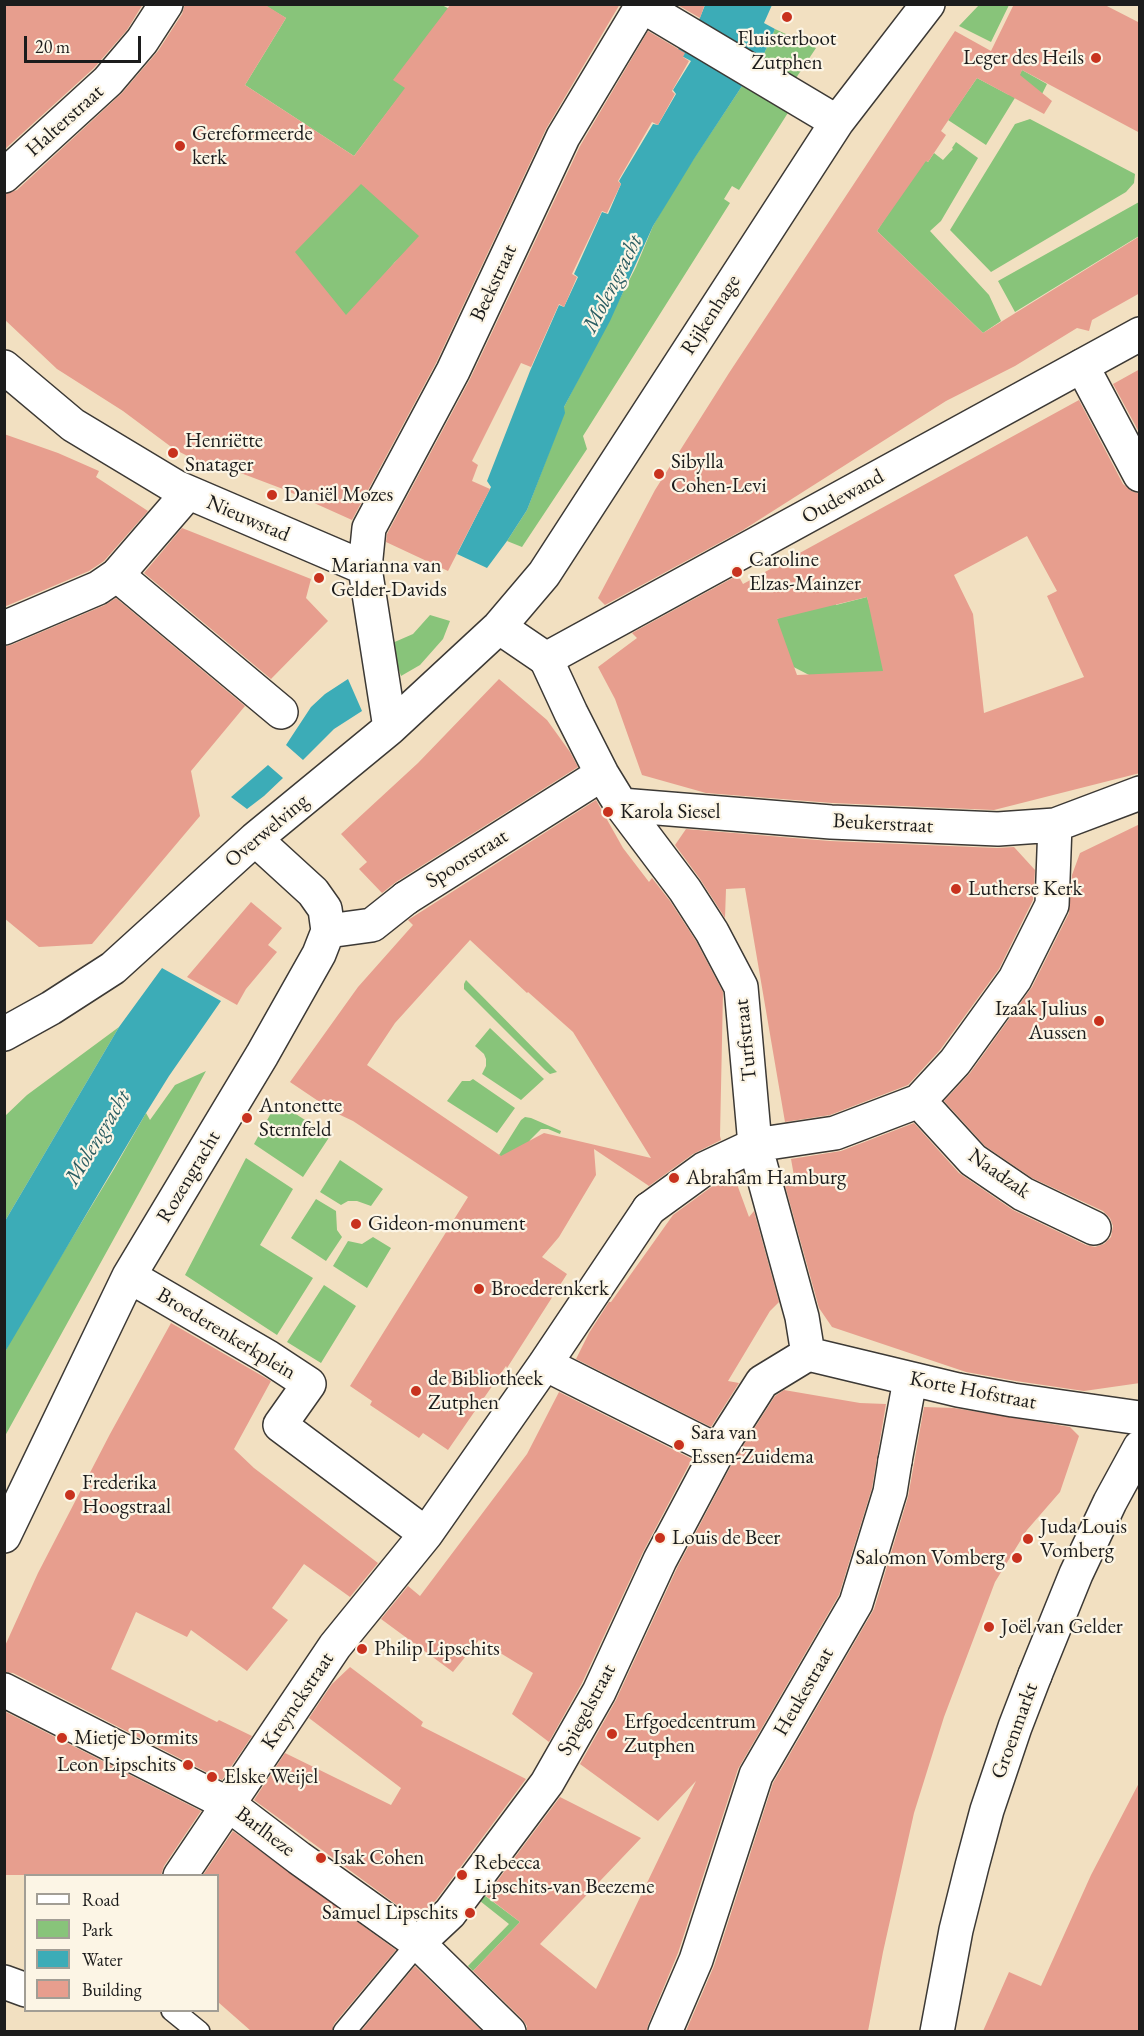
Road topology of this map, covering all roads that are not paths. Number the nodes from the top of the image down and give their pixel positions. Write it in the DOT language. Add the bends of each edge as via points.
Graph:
graph roads {
  1 [pos="166,4"];
  2 [pos="928,4"];
  3 [pos="641,5"];
  4 [pos="837,122"];
  5 [pos="4,176"];
  6 [pos="1140,334"];
  7 [pos="1082,366"];
  8 [pos="4,367"];
  9 [pos="1140,475"];
  10 [pos="187,494"];
  11 [pos="365,568"];
  12 [pos="117,575"];
  13 [pos="499,627"];
  14 [pos="4,628"];
  15 [pos="546,659"];
  16 [pos="281,712"];
  17 [pos="390,728"];
  18 [pos="602,774"];
  19 [pos="1140,793"];
  20 [pos="621,805"];
  21 [pos="1055,825"];
  22 [pos="255,839"];
  23 [pos="328,931"];
  24 [pos="15,1028"];
  25 [pos="918,1101"];
  26 [pos="755,1145"];
  27 [pos="1094,1228"];
  28 [pos="129,1276"];
  29 [pos="808,1354"];
  30 [pos="545,1364"];
  31 [pos="910,1380"];
  32 [pos="1140,1418"];
  33 [pos="1140,1447"];
  34 [pos="718,1451"];
  35 [pos="426,1534"];
  36 [pos="4,1536"];
  37 [pos="4,1690"];
  38 [pos="228,1804"];
  39 [pos="181,1874"];
  40 [pos="418,1943"];
  41 [pos="4,1982"];
  42 [pos="24,1989"];
  43 [pos="175,2012"];
  44 [pos="199,2031"];
  45 [pos="344,2031"];
  46 [pos="509,2031"];
  47 [pos="665,2031"];
  48 [pos="937,2031"];
  1 -- 5 [label="street, Halterstraat" via="142,41 108,81"];
  2 -- 4 [label="street, Rijkenhage"];
  3 -- 4 [label="street"];
  3 -- 11 [label="street, Beekstraat" via="563,137 453,372 369,528"];
  4 -- 13 [label="street, Rijkenhage" via="544,574"];
  6 -- 7 [label="street, Oudewand"];
  7 -- 9 [label="street"];
  7 -- 15 [label="street, Oudewand"];
  8 -- 10 [label="street, Nieuwstad" via="73,425"];
  10 -- 11 [label="street, Nieuwstad"];
  10 -- 12 [label="street"];
  11 -- 17 [label="street"];
  12 -- 14 [label="street" via="98,588"];
  12 -- 16 [label="street"];
  13 -- 15 [label="street"];
  13 -- 17 [label="street, Overwelving"];
  15 -- 18 [label="street, Turfstraat"];
  17 -- 22 [label="street, Overwelving"];
  18 -- 20 [label="street, Turfstraat"];
  18 -- 23 [label="street, Spoorstraat" via="406,898 372,925"];
  19 -- 21 [label="street, Beukerstraat"];
  20 -- 21 [label="street, Beukerstraat" via="831,822 998,829"];
  20 -- 26 [label="street, Turfstraat" via="696,907 741,987"];
  21 -- 25 [label="street" via="1052,904 1047,915 1015,979 956,1062"];
  22 -- 23 [label="street" via="314,892 325,909"];
  22 -- 24 [label="street, Overwelving" via="113,968"];
  23 -- 28 [label="street, Rozengracht" via="319,954 261,1055"];
  25 -- 26 [label="street, Kreynckstraat" via="835,1133"];
  25 -- 27 [label="street, Naadzak" via="973,1160 1023,1194"];
  26 -- 29 [label="street, Turfstraat" via="802,1317"];
  26 -- 30 [label="street, Kreynckstraat" via="704,1169 650,1209"];
  28 -- 35 [label="street, Broederenkerkplein" via="309,1384 280,1425"];
  28 -- 36 [label="street, Rozengracht"];
  29 -- 31 [label="street, Korte Hofstraat"];
  29 -- 34 [label="street" via="762,1382"];
  30 -- 34 [label="street"];
  30 -- 35 [label="street, Kreynckstraat"];
  31 -- 32 [label="street, Korte Hofstraat"];
  31 -- 47 [label="street, Heukestraat" via="890,1492 856,1603 756,1775 696,1960"];
  33 -- 48 [label="street, Groenmarkt" via="1076,1574 1015,1727 975,1854"];
  34 -- 40 [label="street, Spiegelstraat" via="660,1560 599,1692 547,1783 450,1913"];
  35 -- 38 [label="street, Kreynckstraat" via="335,1646"];
  37 -- 38 [label="street, Barlheze"];
  38 -- 39 [label="street, Kreynckstraat"];
  38 -- 40 [label="street, Barlheze"];
  40 -- 45 [label="lane"];
  40 -- 46 [label="street, Barlheze"];
  41 -- 42 [label="street"];
  43 -- 44 [label="lane"];
}
